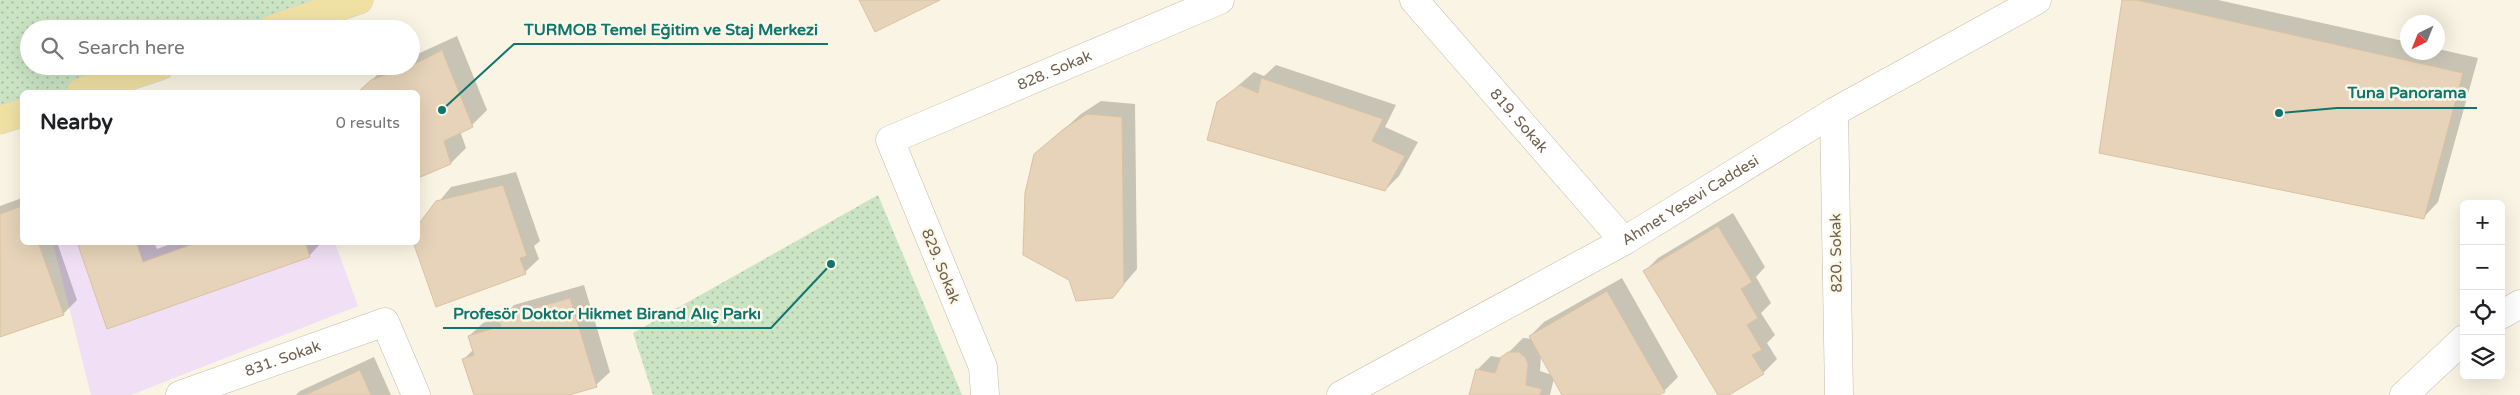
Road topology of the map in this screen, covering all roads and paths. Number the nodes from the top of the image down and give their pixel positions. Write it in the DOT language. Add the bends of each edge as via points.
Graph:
graph roads {
  1 [pos="359,0"];
  2 [pos="1220,0"];
  3 [pos="1414,0"];
  4 [pos="2037,0"];
  5 [pos="299,20"];
  6 [pos="133,75"];
  7 [pos="87,90"];
  8 [pos="1834,112"];
  9 [pos="20,114"];
  10 [pos="0,120"];
  11 [pos="890,140"];
  12 [pos="1624,241"];
  13 [pos="2520,304"];
  14 [pos="2505,313"];
  15 [pos="2460,343"];
  16 [pos="180,395"];
  17 [pos="416,395"];
  18 [pos="985,395"];
  19 [pos="1341,395"];
  20 [pos="1839,395"];
  21 [pos="2404,395"];
  1 -- 5 [label="main road"];
  2 -- 11 [label="street, 828. Sokak"];
  3 -- 12 [label="street, 819. Sokak"];
  4 -- 8 [label="street, Ahmet Yesevi Caddesi"];
  6 -- 7 [label="main road"];
  8 -- 12 [label="street, Ahmet Yesevi Caddesi"];
  8 -- 20 [label="street, 820. Sokak"];
  9 -- 10 [label="main road"];
  11 -- 18 [label="street, 829. Sokak" via="982,367"];
  12 -- 19 [label="street, Ahmet Yesevi Caddesi"];
  13 -- 14 [label="street"];
  15 -- 21 [label="street"];
  16 -- 17 [label="street, 831. Sokak" via="385,322"];
}
